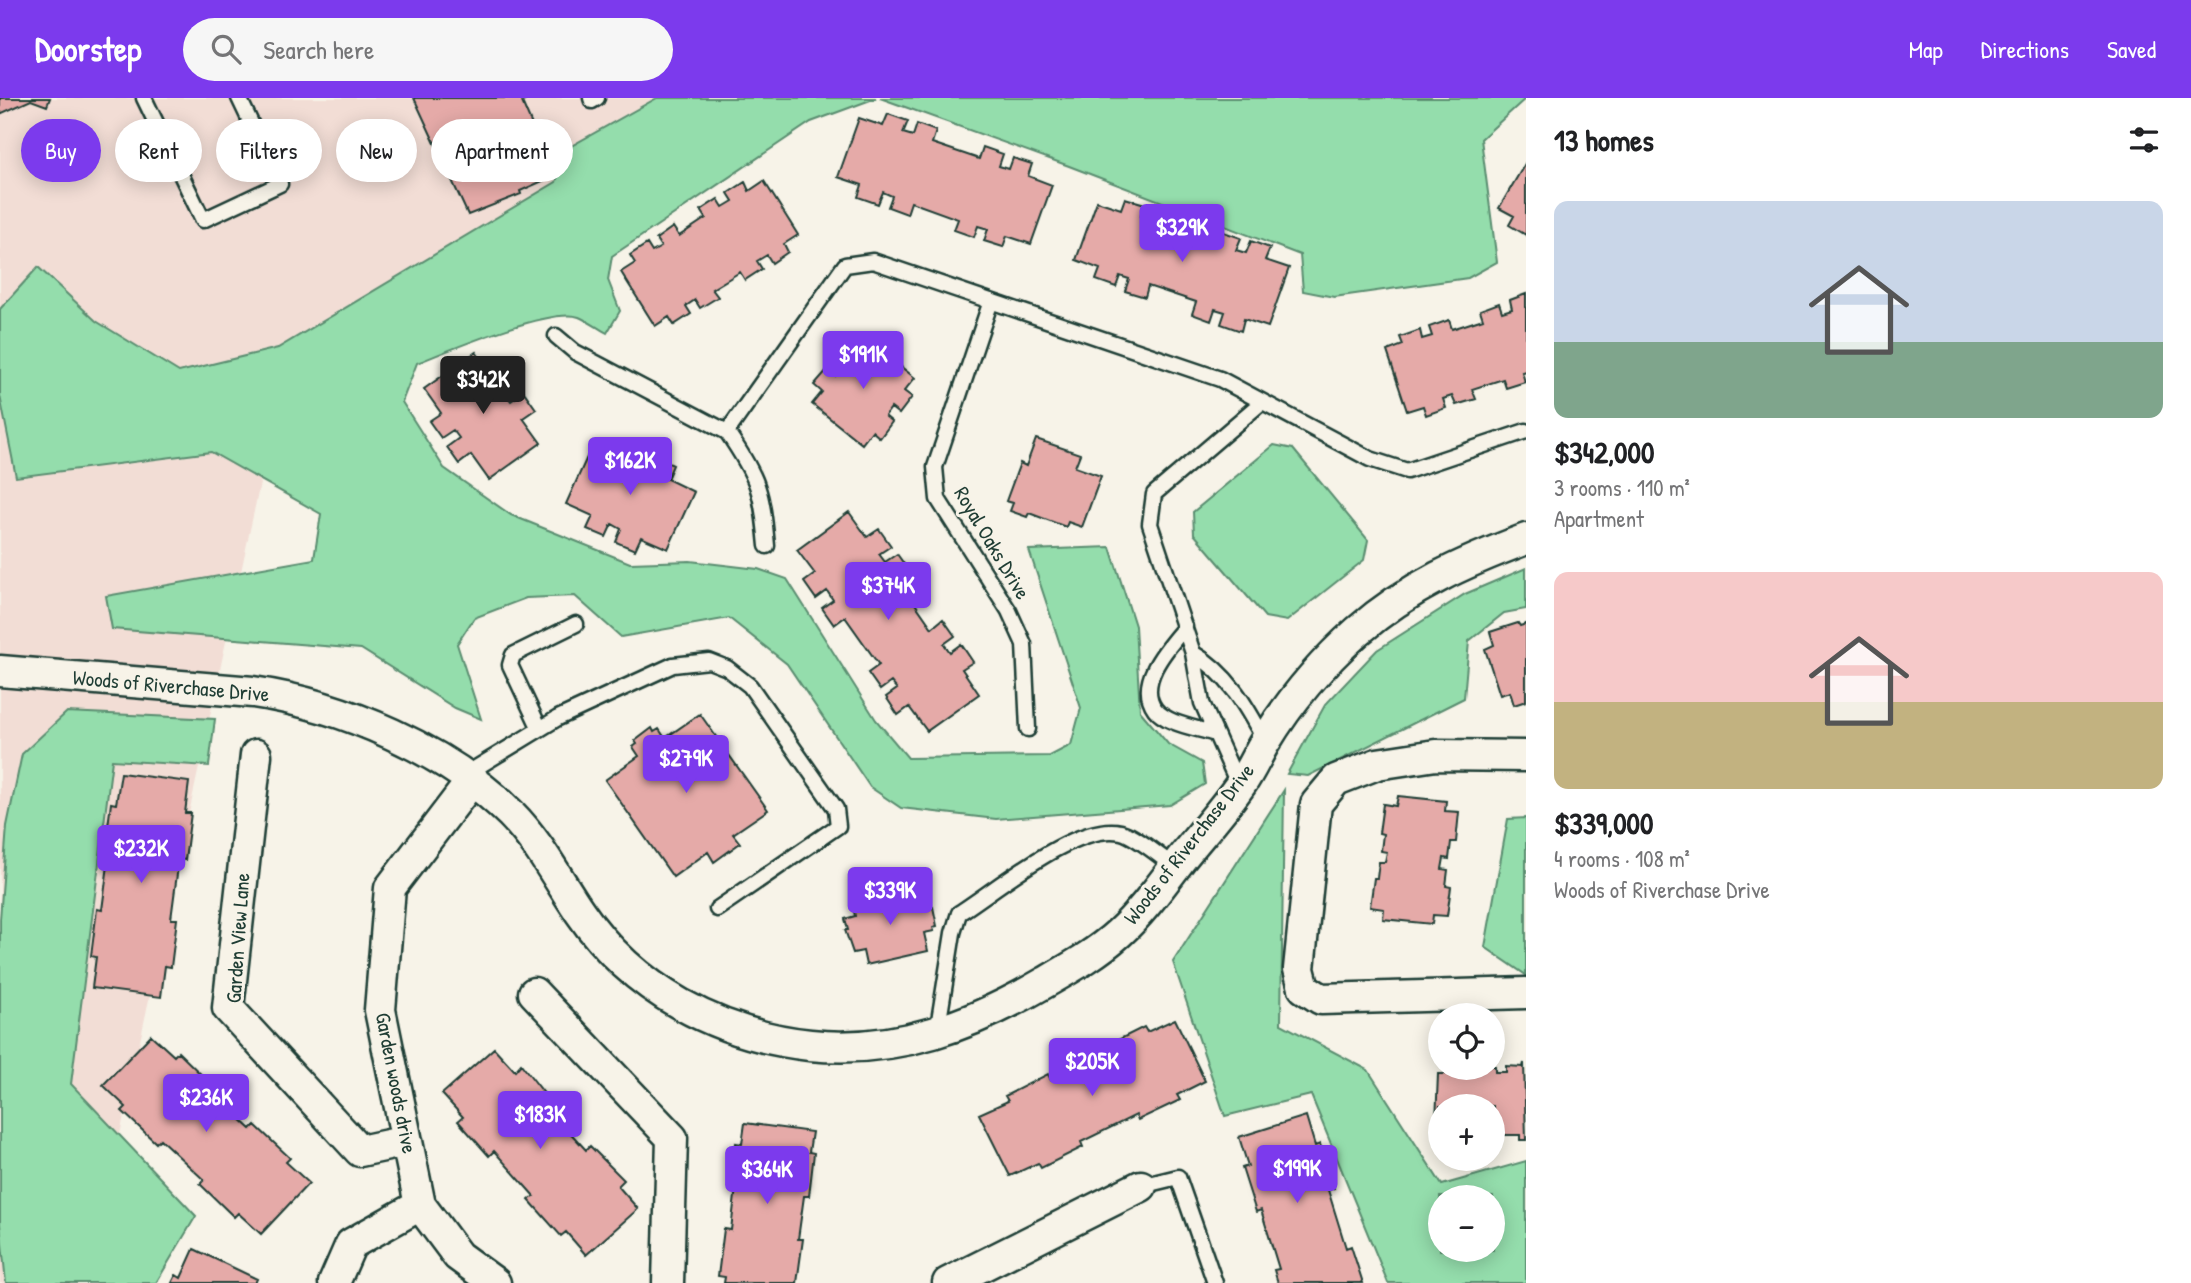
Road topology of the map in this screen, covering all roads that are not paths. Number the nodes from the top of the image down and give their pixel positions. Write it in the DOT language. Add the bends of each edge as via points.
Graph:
graph roads {
  1 [pos="144,98"];
  2 [pos="239,98"];
  3 [pos="591,98"];
  4 [pos="597,98"];
  5 [pos="991,301"];
  6 [pos="556,336"];
  7 [pos="1262,402"];
  8 [pos="1526,431"];
  9 [pos="727,432"];
  10 [pos="1526,538"];
  11 [pos="767,547"];
  12 [pos="576,624"];
  13 [pos="1185,627"];
  14 [pos="1194,653"];
  15 [pos="0,671"];
  16 [pos="540,729"];
  17 [pos="1028,729"];
  18 [pos="1215,734"];
  19 [pos="1265,741"];
  20 [pos="256,755"];
  21 [pos="1526,756"];
  22 [pos="469,776"];
  23 [pos="1240,786"];
  24 [pos="1175,867"];
  25 [pos="717,909"];
  26 [pos="534,993"];
  27 [pos="1526,993"];
  28 [pos="937,1034"];
  29 [pos="407,1141"];
  30 [pos="1142,1186"];
  31 [pos="420,1205"];
  32 [pos="334,1283"];
  33 [pos="495,1283"];
  34 [pos="668,1283"];
  35 [pos="948,1283"];
  36 [pos="1215,1283"];
  1 -- 2 [label="lane" via="203,220 280,184"];
  3 -- 4 [label="lane"];
  5 -- 7 [label="lane" via="1220,380"];
  5 -- 9 [label="lane" via="873,261 845,265"];
  5 -- 17 [label="lane, Royal Oaks Drive" via="935,467 937,499 1009,611 1024,644"];
  6 -- 9 [label="lane" via="575,352"];
  7 -- 8 [label="lane" via="1370,459 1407,471"];
  7 -- 13 [label="lane" via="1154,494 1150,524"];
  9 -- 11 [label="lane" via="762,494"];
  10 -- 19 [label="street, Woods of Riverchase Drive" via="1454,566 1379,614 1313,677"];
  12 -- 16 [label="lane" via="513,655 510,665"];
  13 -- 14 [label="lane"];
  13 -- 18 [label="lane" via="1151,677 1149,694 1155,710"];
  14 -- 18 [label="lane" via="1202,703"];
  14 -- 19 [label="lane" via="1228,681"];
  15 -- 22 [label="street, Woods of Riverchase Drive" via="176,683 289,697 348,716"];
  16 -- 22 [label="lane"];
  16 -- 25 [label="lane" via="673,665 709,661 750,686 836,809 838,827"];
  18 -- 23 [label="lane"];
  19 -- 23 [label="street, Woods of Riverchase Drive"];
  20 -- 29 [label="street, Garden View Lane" via="228,1008 360,1151"];
  21 -- 27 [label="street" via="1436,755 1377,764 1336,780 1316,804 1299,969 1304,988 1321,999"];
  22 -- 28 [label="street, Woods of Riverchase Drive" via="515,817 600,939 654,988 701,1017 794,1043 838,1048"];
  22 -- 29 [label="street, Garden woods drive" via="390,888 380,1010"];
  23 -- 24 [label="street, Woods of Riverchase Drive"];
  24 -- 28 [label="street, Woods of Riverchase Drive" via="1146,906 1087,959 1014,1001"];
  24 -- 28 [label="lane" via="1122,832 1094,832 1064,845 959,913"];
  26 -- 34 [label="street" via="672,1139"];
  29 -- 31 [label="street, Garden woods drive"];
  30 -- 35 [label="street"];
  30 -- 36 [label="lane" via="1178,1177"];
  31 -- 32 [label="street" via="351,1244"];
  31 -- 33 [label="street" via="458,1256"];
}
